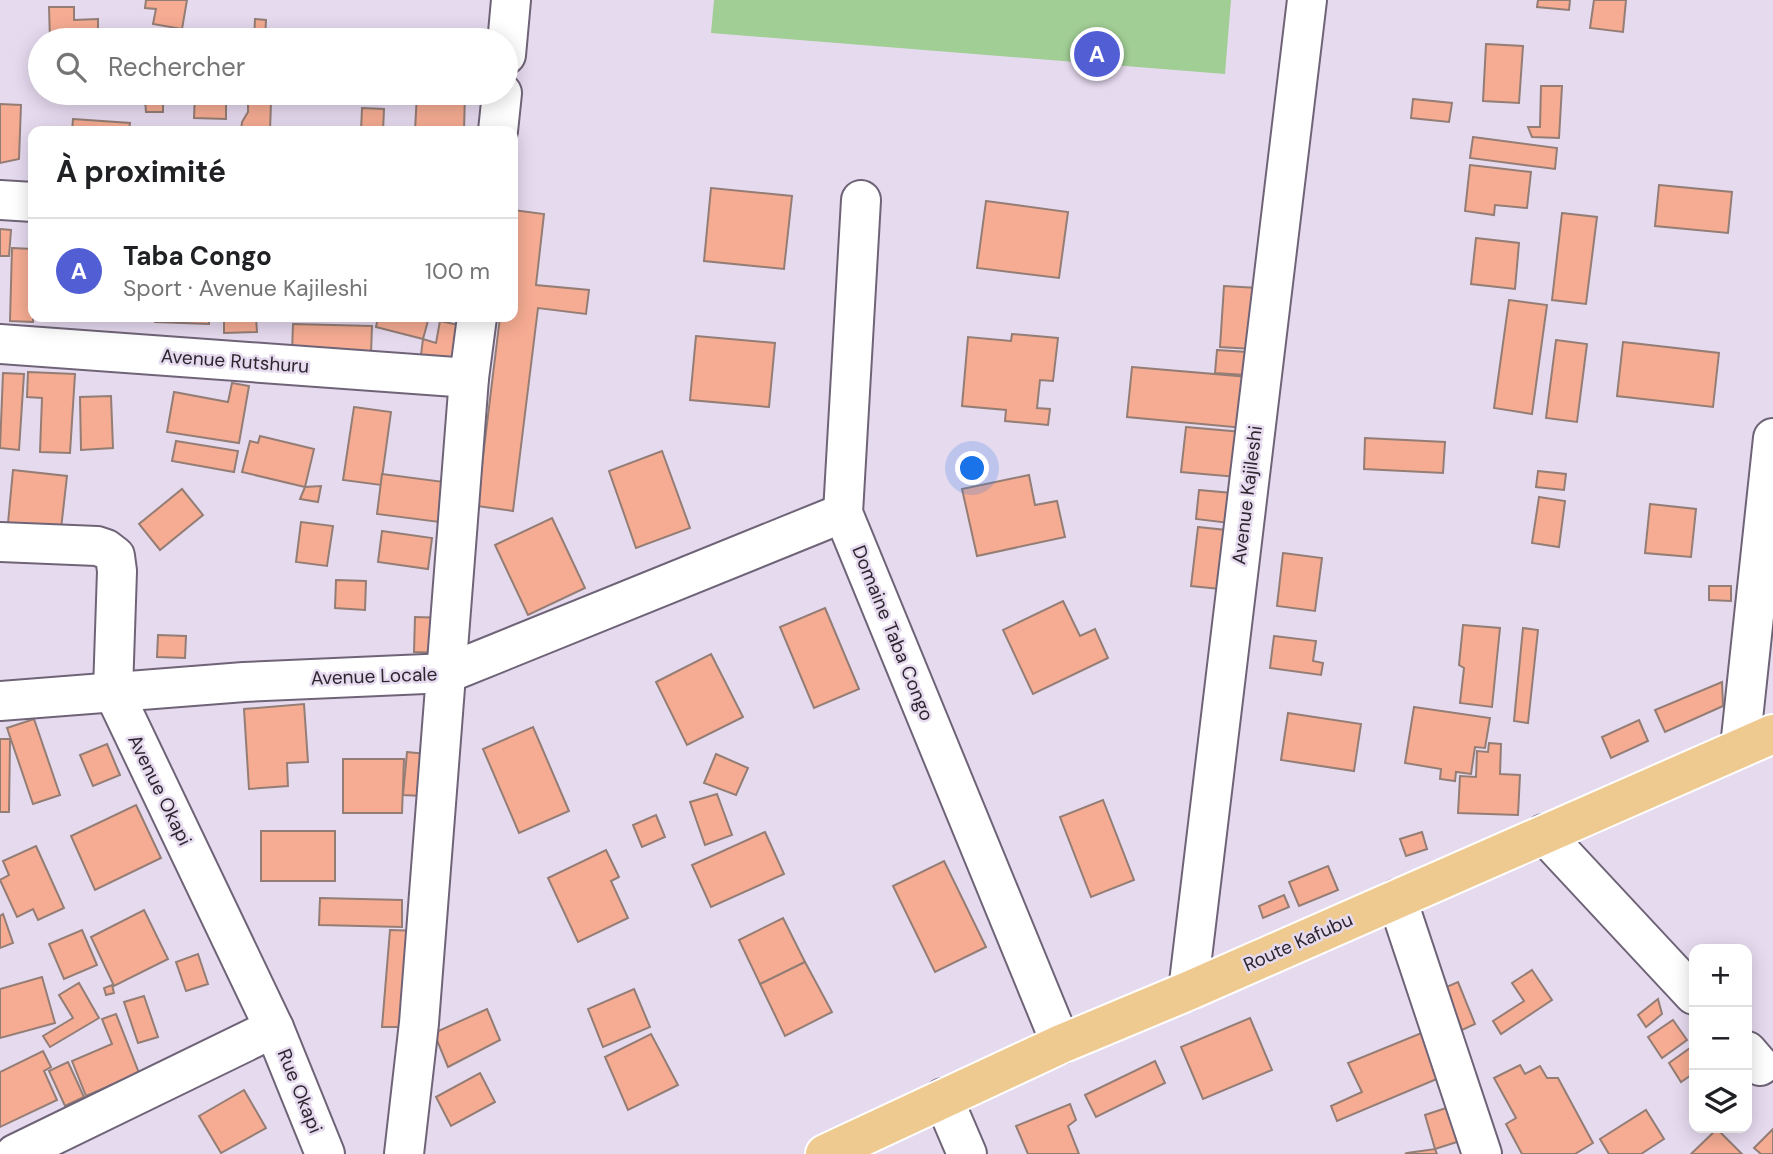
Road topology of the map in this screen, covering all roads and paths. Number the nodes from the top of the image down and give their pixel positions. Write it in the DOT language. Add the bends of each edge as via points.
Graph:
graph roads {
  1 [pos="511,0"];
  2 [pos="1307,0"];
  3 [pos="508,28"];
  4 [pos="501,105"];
  5 [pos="499,126"];
  6 [pos="0,200"];
  7 [pos="861,200"];
  8 [pos="28,202"];
  9 [pos="476,322"];
  10 [pos="0,344"];
  11 [pos="469,378"];
  12 [pos="1773,438"];
  13 [pos="844,513"];
  14 [pos="0,541"];
  15 [pos="448,673"];
  16 [pos="113,691"];
  17 [pos="0,701"];
  18 [pos="1756,741"];
  19 [pos="1544,834"];
  20 [pos="1397,899"];
  21 [pos="1689,990"];
  22 [pos="1188,991"];
  23 [pos="274,1028"];
  24 [pos="1061,1044"];
  25 [pos="943,1098"];
  26 [pos="15,1154"];
  27 [pos="325,1154"];
  28 [pos="404,1154"];
  29 [pos="825,1154"];
  30 [pos="967,1154"];
  31 [pos="1482,1154"];
  1 -- 3 [label="street"];
  2 -- 22 [label="street, Avenue Kajileshi"];
  4 -- 5 [label="street"];
  6 -- 8 [label="street"];
  7 -- 13 [label="street, Domaine Taba Congo"];
  9 -- 11 [label="street"];
  10 -- 11 [label="street, Avenue Rutshuru"];
  11 -- 15 [label="street"];
  12 -- 18 [label="street"];
  13 -- 15 [label="street, Avenue Locale"];
  13 -- 24 [label="street, Domaine Taba Congo"];
  14 -- 16 [label="street, Avenue Okapi" via="97,546 115,556"];
  15 -- 16 [label="street, Avenue Locale"];
  15 -- 28 [label="street"];
  16 -- 17 [label="street, Avenue Locale"];
  16 -- 23 [label="street, Avenue Okapi"];
  18 -- 19 [label="main road, Route Kafubu"];
  19 -- 20 [label="main road, Route Kafubu"];
  19 -- 21 [label="street"];
  20 -- 22 [label="main road, Route Kafubu"];
  20 -- 31 [label="street"];
  22 -- 24 [label="main road, Route Kafubu"];
  23 -- 26 [label="street"];
  23 -- 27 [label="street, Rue Okapi"];
  24 -- 25 [label="main road, Route Kafubu"];
  25 -- 29 [label="main road, Route Kafubu"];
  25 -- 30 [label="street"];
}
